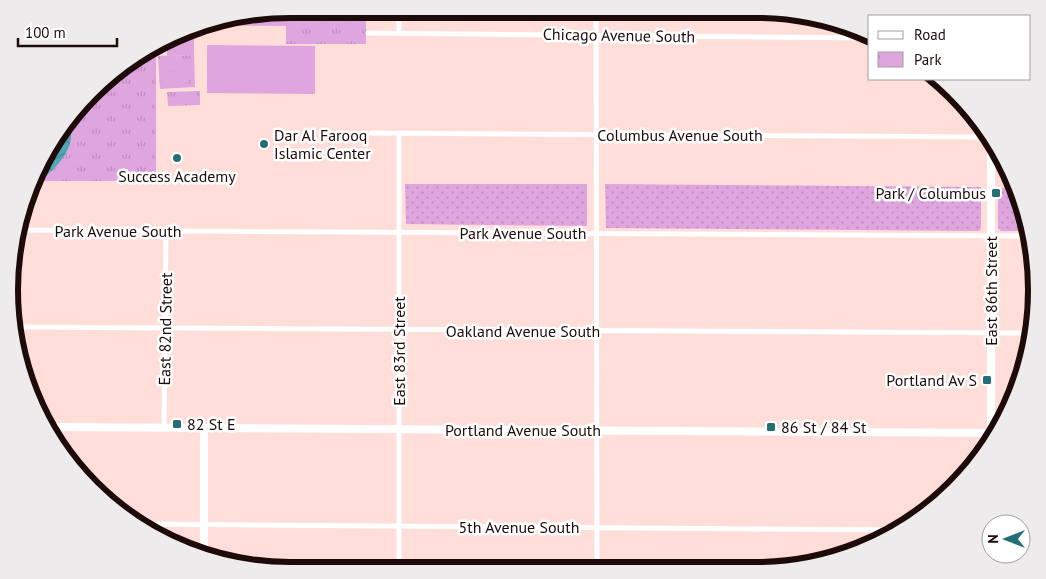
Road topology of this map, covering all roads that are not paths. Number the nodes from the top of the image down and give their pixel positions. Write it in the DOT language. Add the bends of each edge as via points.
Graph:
graph roads {
  1 [pos="399,18"];
  2 [pos="596,18"];
  3 [pos="368,33"];
  4 [pos="399,33"];
  5 [pos="596,35"];
  6 [pos="861,38"];
  7 [pos="372,133"];
  8 [pos="399,133"];
  9 [pos="597,134"];
  10 [pos="982,137"];
  11 [pos="991,152"];
  12 [pos="24,230"];
  13 [pos="166,231"];
  14 [pos="399,232"];
  15 [pos="597,233"];
  16 [pos="991,235"];
  17 [pos="1023,236"];
  18 [pos="20,328"];
  19 [pos="164,328"];
  20 [pos="399,330"];
  21 [pos="597,331"];
  22 [pos="991,333"];
  23 [pos="1025,333"];
  24 [pos="993,424"];
  25 [pos="55,427"];
  26 [pos="164,428"];
  27 [pos="204,428"];
  28 [pos="399,429"];
  29 [pos="597,430"];
  30 [pos="986,436"];
  31 [pos="152,524"];
  32 [pos="204,525"];
  33 [pos="399,526"];
  34 [pos="597,528"];
  35 [pos="883,530"];
  36 [pos="204,548"];
  37 [pos="399,561"];
  38 [pos="597,561"];
  1 -- 4 [label="street"];
  2 -- 5 [label="street"];
  3 -- 4 [label="street, Chicago Avenue South"];
  4 -- 5 [label="street, Chicago Avenue South"];
  5 -- 6 [label="street, Chicago Avenue South"];
  5 -- 9 [label="street"];
  7 -- 8 [label="street, Columbus Avenue South"];
  8 -- 9 [label="street, Columbus Avenue South"];
  8 -- 14 [label="street, East 83rd Street"];
  9 -- 10 [label="street, Columbus Avenue South"];
  9 -- 15 [label="street"];
  11 -- 16 [label="main road, East 86th Street"];
  12 -- 13 [label="street, Park Avenue South"];
  13 -- 14 [label="street, Park Avenue South"];
  13 -- 19 [label="street, East 82nd Street"];
  14 -- 15 [label="street, Park Avenue South"];
  14 -- 20 [label="street, East 83rd Street"];
  15 -- 16 [label="street, Park Avenue South"];
  15 -- 21 [label="street"];
  16 -- 17 [label="street, Park Avenue South"];
  16 -- 22 [label="main road, East 86th Street"];
  18 -- 19 [label="street, Oakland Avenue South"];
  19 -- 20 [label="street, Oakland Avenue South"];
  19 -- 26 [label="street, East 82nd Street"];
  20 -- 21 [label="street, Oakland Avenue South"];
  20 -- 28 [label="street, East 83rd Street"];
  21 -- 22 [label="street, Oakland Avenue South"];
  21 -- 29 [label="street"];
  22 -- 23 [label="street, Oakland Avenue South"];
  22 -- 24 [label="main road, East 86th Street"];
  25 -- 26 [label="main road, Portland Avenue South"];
  26 -- 27 [label="main road, Portland Avenue South"];
  27 -- 28 [label="main road, Portland Avenue South"];
  27 -- 32 [label="main road"];
  28 -- 29 [label="main road, Portland Avenue South"];
  28 -- 33 [label="street, East 83rd Street"];
  29 -- 30 [label="main road, Portland Avenue South"];
  29 -- 34 [label="street"];
  31 -- 32 [label="street, 5th Avenue South"];
  32 -- 33 [label="street, 5th Avenue South"];
  32 -- 36 [label="main road"];
  33 -- 34 [label="street, 5th Avenue South"];
  33 -- 37 [label="street, East 83rd Street"];
  34 -- 35 [label="street, 5th Avenue South"];
  34 -- 38 [label="street"];
}
